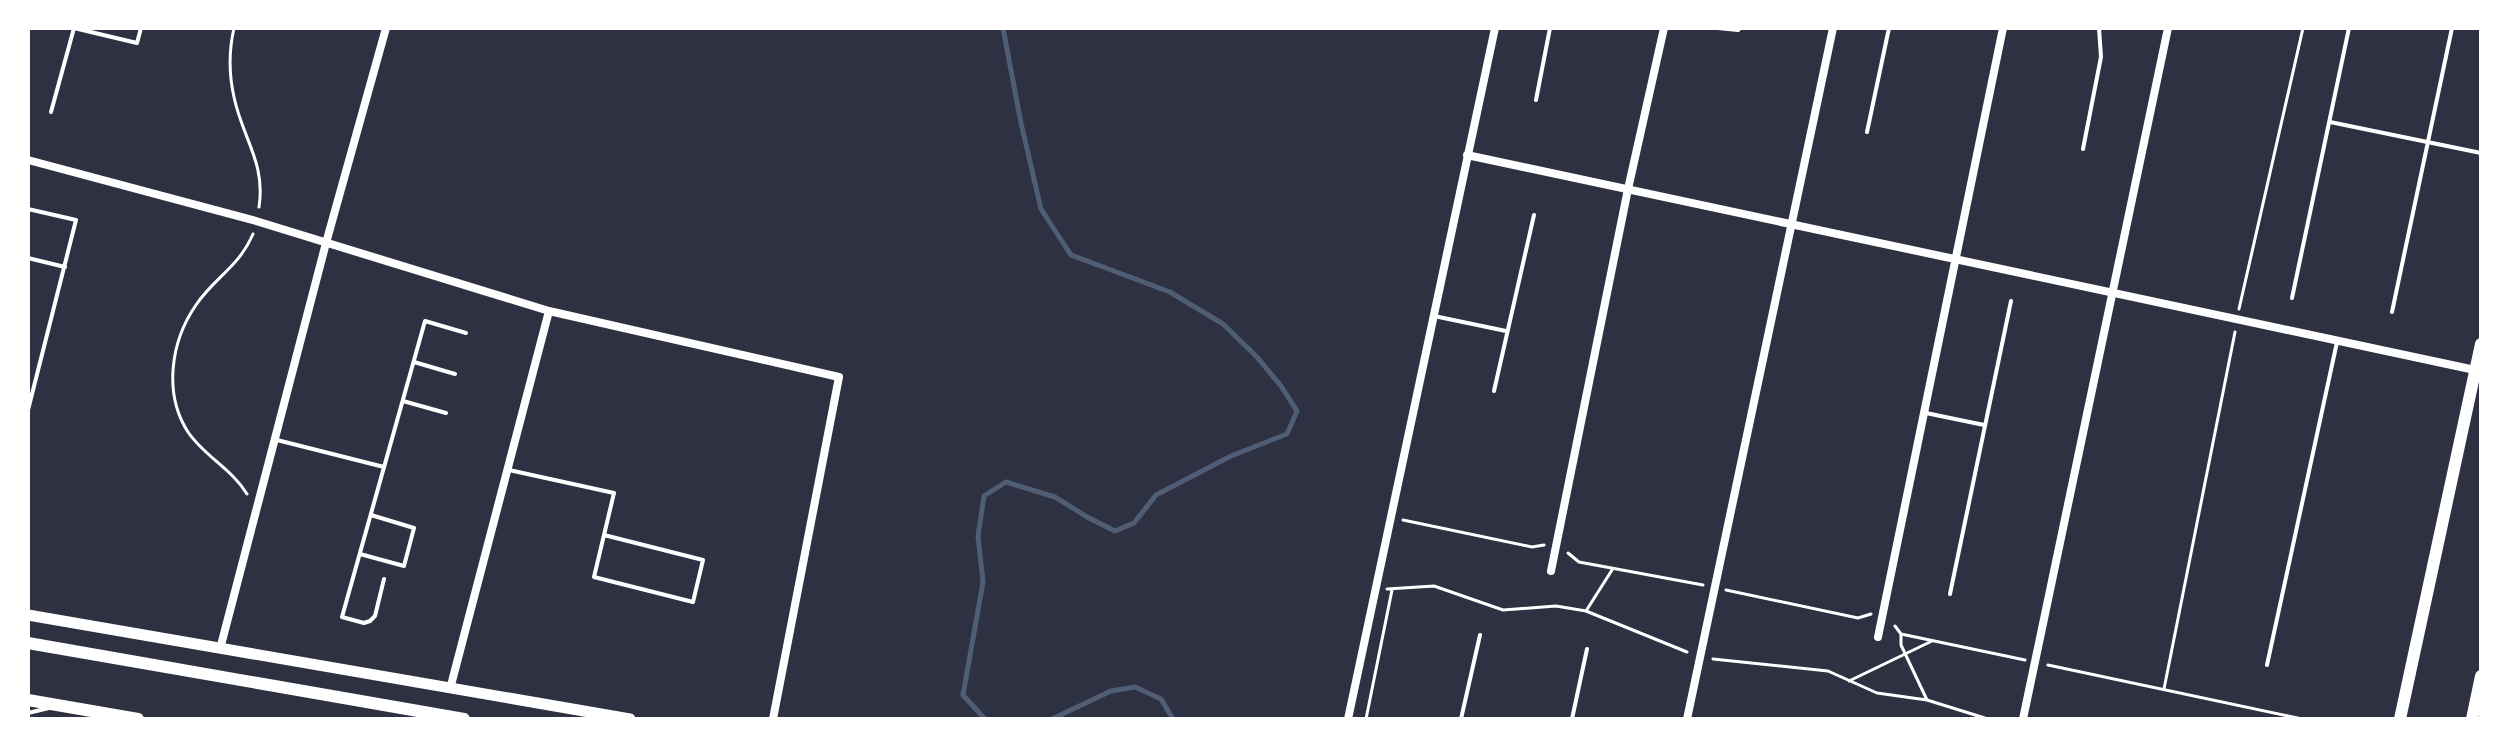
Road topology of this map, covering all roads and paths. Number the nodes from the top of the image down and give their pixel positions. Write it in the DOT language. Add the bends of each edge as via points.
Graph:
graph roads {
  1 [pos="74,28"];
  2 [pos="141,28"];
  3 [pos="234,28"];
  4 [pos="386,28"];
  5 [pos="1495,28"];
  6 [pos="1550,28"];
  7 [pos="1664,28"];
  8 [pos="1718,28"];
  9 [pos="1740,28"];
  10 [pos="1833,28"];
  11 [pos="1889,28"];
  12 [pos="2003,28"];
  13 [pos="2099,28"];
  14 [pos="2168,28"];
  15 [pos="2303,28"];
  16 [pos="2349,28"];
  17 [pos="2452,28"];
  18 [pos="1536,100"];
  19 [pos="51,112"];
  20 [pos="2330,122"];
  21 [pos="1867,132"];
  22 [pos="2427,144"];
  23 [pos="2083,149"];
  24 [pos="2481,153"];
  25 [pos="1467,155"];
  26 [pos="28,160"];
  27 [pos="1628,189"];
  28 [pos="28,209"];
  29 [pos="1534,215"];
  30 [pos="256,221"];
  31 [pos="1791,224"];
  32 [pos="326,243"];
  33 [pos="28,258"];
  34 [pos="1954,259"];
  35 [pos="65,267"];
  36 [pos="2113,293"];
  37 [pos="2292,298"];
  38 [pos="2011,301"];
  39 [pos="549,311"];
  40 [pos="2392,312"];
  41 [pos="1433,316"];
  42 [pos="2237,319"];
  43 [pos="1506,331"];
  44 [pos="466,333"];
  45 [pos="2337,340"];
  46 [pos="2481,344"];
  47 [pos="414,362"];
  48 [pos="2475,370"];
  49 [pos="455,374"];
  50 [pos="1494,391"];
  51 [pos="403,401"];
  52 [pos="29,402"];
  53 [pos="28,410"];
  54 [pos="1923,412"];
  55 [pos="446,413"];
  56 [pos="1984,425"];
  57 [pos="274,439"];
  58 [pos="384,467"];
  59 [pos="508,470"];
  60 [pos="256,511"];
  61 [pos="371,515"];
  62 [pos="1390,518"];
  63 [pos="604,535"];
  64 [pos="1557,544"];
  65 [pos="360,554"];
  66 [pos="1612,570"];
  67 [pos="1551,571"];
  68 [pos="384,579"];
  69 [pos="1375,589"];
  70 [pos="1393,589"];
  71 [pos="1950,594"];
  72 [pos="1882,610"];
  73 [pos="1586,611"];
  74 [pos="28,615"];
  75 [pos="1901,634"];
  76 [pos="1480,635"];
  77 [pos="1878,637"];
  78 [pos="1932,641"];
  79 [pos="28,643"];
  80 [pos="220,649"];
  81 [pos="1587,649"];
  82 [pos="1905,655"];
  83 [pos="1700,658"];
  84 [pos="2035,662"];
  85 [pos="2267,665"];
  86 [pos="2481,676"];
  87 [pos="1849,681"];
  88 [pos="450,689"];
  89 [pos="2163,690"];
  90 [pos="28,700"];
  91 [pos="1927,700"];
  92 [pos="62,705"];
  93 [pos="28,713"];
  94 [pos="138,719"];
  95 [pos="464,719"];
  96 [pos="630,719"];
  97 [pos="773,719"];
  98 [pos="1348,719"];
  99 [pos="1366,719"];
  100 [pos="1461,719"];
  101 [pos="1572,719"];
  102 [pos="1687,719"];
  103 [pos="1988,719"];
  104 [pos="2023,719"];
  105 [pos="2302,719"];
  106 [pos="2400,719"];
  107 [pos="2472,719"];
  1 -- 2 [label="lane" via="137,43"];
  1 -- 19 [label="lane"];
  3 -- 30 [label="path" via="234,98 262,189"];
  4 -- 32 [label="street"];
  5 -- 25 [label="street"];
  6 -- 18 [label="lane"];
  7 -- 27 [label="street"];
  8 -- 9 [label="lane"];
  10 -- 31 [label="street"];
  11 -- 21 [label="lane"];
  12 -- 34 [label="street"];
  13 -- 23 [label="lane" via="2101,57"];
  14 -- 36 [label="street"];
  15 -- 42 [label="path"];
  16 -- 20 [label="lane"];
  17 -- 22 [label="lane"];
  20 -- 22 [label="lane"];
  20 -- 37 [label="lane"];
  22 -- 24 [label="lane"];
  22 -- 40 [label="lane"];
  25 -- 27 [label="street"];
  25 -- 41 [label="street"];
  26 -- 30 [label="street"];
  27 -- 31 [label="street"];
  27 -- 64 [label="street"];
  28 -- 35 [label="lane" via="76,220"];
  29 -- 43 [label="lane"];
  30 -- 32 [label="street"];
  30 -- 60 [label="path" via="242,255 197,303 179,336 173,368 174,394 189,434 236,477"];
  31 -- 34 [label="street"];
  31 -- 83 [label="street"];
  32 -- 39 [label="street"];
  32 -- 57 [label="street"];
  33 -- 35 [label="lane"];
  34 -- 36 [label="street"];
  34 -- 54 [label="street"];
  35 -- 52 [label="lane"];
  36 -- 42 [label="street"];
  36 -- 84 [label="street"];
  38 -- 56 [label="lane"];
  39 -- 59 [label="street"];
  39 -- 97 [label="street" via="839,377"];
  41 -- 43 [label="lane"];
  41 -- 62 [label="street"];
  42 -- 45 [label="street"];
  42 -- 89 [label="path"];
  43 -- 50 [label="lane"];
  44 -- 47 [label="lane" via="425,321"];
  45 -- 48 [label="street"];
  45 -- 85 [label="lane"];
  46 -- 48 [label="main road"];
  47 -- 49 [label="lane"];
  47 -- 51 [label="lane"];
  48 -- 106 [label="main road"];
  51 -- 55 [label="lane"];
  51 -- 58 [label="lane"];
  52 -- 53 [label="lane"];
  54 -- 56 [label="lane"];
  54 -- 72 [label="street"];
  56 -- 71 [label="lane"];
  57 -- 58 [label="lane"];
  57 -- 60 [label="street"];
  58 -- 61 [label="lane"];
  59 -- 63 [label="lane" via="614,493"];
  59 -- 88 [label="street"];
  60 -- 80 [label="street"];
  61 -- 65 [label="lane"];
  61 -- 65 [label="lane" via="414,528 404,566"];
  62 -- 64 [label="path" via="1532,547"];
  62 -- 69 [label="street"];
  63 -- 63 [label="lane" via="703,560 693,602 594,577"];
  64 -- 67 [label="street"];
  65 -- 68 [label="lane" via="342,617 370,621"];
  66 -- 73 [label="path"];
  69 -- 70 [label="path"];
  69 -- 98 [label="street"];
  70 -- 73 [label="path" via="1434,586 1503,610 1556,606"];
  70 -- 99 [label="path"];
  72 -- 75 [label="path"];
  72 -- 77 [label="street"];
  73 -- 83 [label="path"];
  74 -- 80 [label="street"];
  75 -- 78 [label="path"];
  75 -- 82 [label="path"];
  76 -- 100 [label="lane"];
  78 -- 82 [label="path"];
  78 -- 84 [label="path"];
  79 -- 95 [label="main road"];
  80 -- 88 [label="street"];
  81 -- 101 [label="lane"];
  82 -- 87 [label="path"];
  82 -- 91 [label="path"];
  83 -- 87 [label="path" via="1828,671"];
  83 -- 102 [label="street"];
  84 -- 89 [label="path"];
  84 -- 104 [label="street"];
  86 -- 107 [label="main road"];
  87 -- 91 [label="path" via="1877,693"];
  88 -- 96 [label="street"];
  89 -- 105 [label="path"];
  90 -- 92 [label="main road"];
  91 -- 103 [label="path"];
  92 -- 93 [label="lane"];
  92 -- 94 [label="main road"];
}
